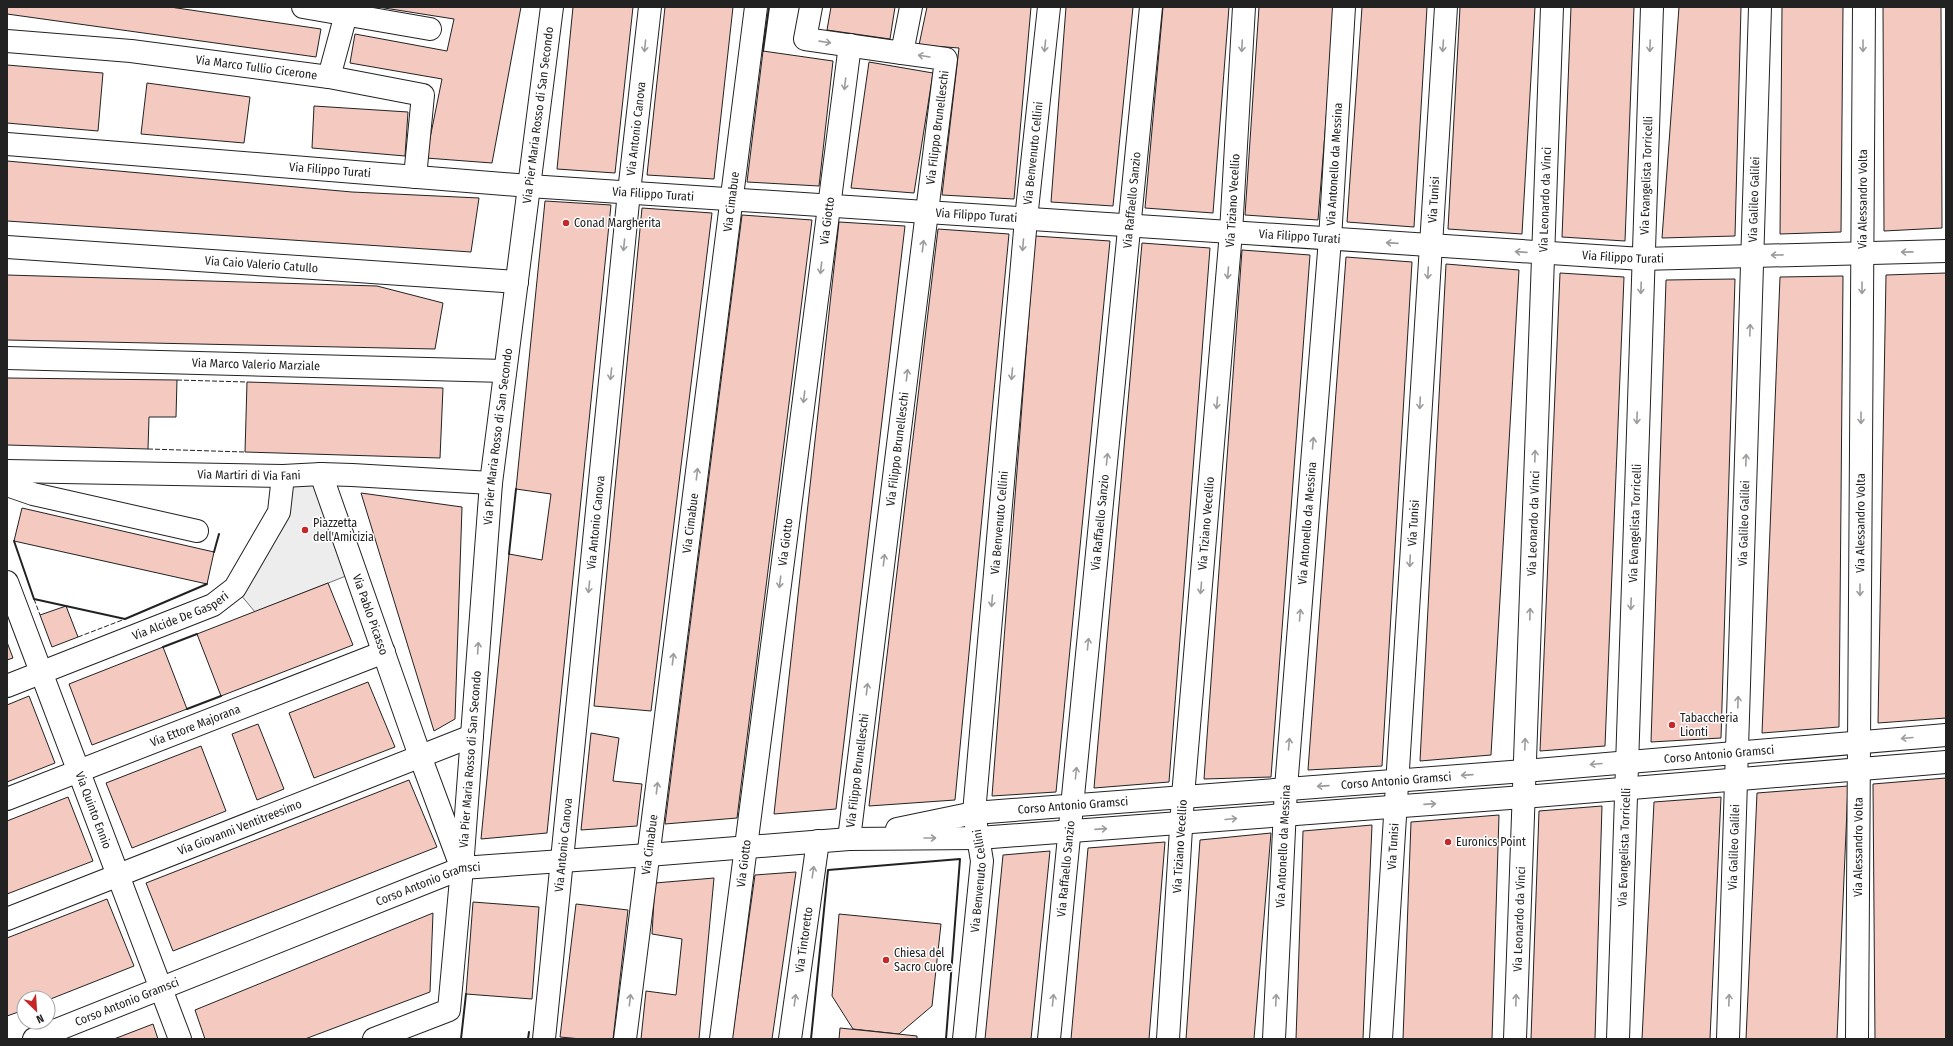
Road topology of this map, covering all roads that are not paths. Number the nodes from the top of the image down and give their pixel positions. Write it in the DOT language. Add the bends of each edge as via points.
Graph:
graph roads {
  1 [pos="303,7"];
  2 [pos="552,7"];
  3 [pos="650,7"];
  4 [pos="756,7"];
  5 [pos="811,7"];
  6 [pos="911,7"];
  7 [pos="1049,7"];
  8 [pos="1151,7"];
  9 [pos="1244,7"];
  10 [pos="1344,7"];
  11 [pos="1446,7"];
  12 [pos="1552,7"];
  13 [pos="1652,7"];
  14 [pos="1760,7"];
  15 [pos="1864,7"];
  16 [pos="347,10"];
  17 [pos="430,29"];
  18 [pos="7,40"];
  19 [pos="850,45"];
  20 [pos="902,53"];
  21 [pos="329,77"];
  22 [pos="7,144"];
  23 [pos="415,177"];
  24 [pos="529,186"];
  25 [pos="629,192"];
  26 [pos="732,199"];
  27 [pos="829,205"];
  28 [pos="927,211"];
  29 [pos="1026,219"];
  30 [pos="1130,225"];
  31 [pos="1231,232"];
  32 [pos="1330,239"];
  33 [pos="1430,245"];
  34 [pos="7,247"];
  35 [pos="1946,251"];
  36 [pos="1542,253"];
  37 [pos="1862,253"];
  38 [pos="1752,256"];
  39 [pos="1642,259"];
  40 [pos="517,282"];
  41 [pos="7,358"];
  42 [pos="505,371"];
  43 [pos="7,471"];
  44 [pos="321,474"];
  45 [pos="283,476"];
  46 [pos="491,483"];
  47 [pos="7,485"];
  48 [pos="197,531"];
  49 [pos="7,582"];
  50 [pos="384,652"];
  51 [pos="41,672"];
  52 [pos="7,686"];
  53 [pos="1946,735"];
  54 [pos="472,736"];
  55 [pos="1859,742"];
  56 [pos="1737,753"];
  57 [pos="420,756"];
  58 [pos="1626,761"];
  59 [pos="1946,762"];
  60 [pos="1859,769"];
  61 [pos="79,771"];
  62 [pos="1524,771"];
  63 [pos="1397,780"];
  64 [pos="1736,780"];
  65 [pos="1286,788"];
  66 [pos="1626,788"];
  67 [pos="1183,796"];
  68 [pos="1523,797"];
  69 [pos="7,799"];
  70 [pos="1072,805"];
  71 [pos="1395,807"];
  72 [pos="974,813"];
  73 [pos="1285,815"];
  74 [pos="1182,823"];
  75 [pos="1070,831"];
  76 [pos="979,838"];
  77 [pos="849,839"];
  78 [pos="818,841"];
  79 [pos="746,847"];
  80 [pos="648,856"];
  81 [pos="562,861"];
  82 [pos="462,868"];
  83 [pos="118,876"];
  84 [pos="7,919"];
  85 [pos="161,988"];
  86 [pos="34,1039"];
  87 [pos="180,1039"];
  88 [pos="374,1039"];
  89 [pos="544,1039"];
  90 [pos="625,1039"];
  91 [pos="721,1039"];
  92 [pos="790,1039"];
  93 [pos="964,1039"];
  94 [pos="1049,1039"];
  95 [pos="1168,1039"];
  96 [pos="1274,1039"];
  97 [pos="1381,1039"];
  98 [pos="1515,1039"];
  99 [pos="1618,1039"];
  100 [pos="1728,1039"];
  101 [pos="1857,1039"];
  1 -- 16 [label="street"];
  2 -- 24 [label="street, Via Pier Maria Rosso di San Secondo"];
  3 -- 25 [label="street, Via Antonio Canova, one-way"];
  4 -- 26 [label="street, Via Cimabue"];
  5 -- 19 [label="street, one-way" via="805,39"];
  6 -- 20 [label="street"];
  7 -- 29 [label="street, Via Benvenuto Cellini, one-way"];
  8 -- 30 [label="street, Via Raffaello Sanzio"];
  9 -- 31 [label="street, Via Tiziano Vecellio, one-way"];
  10 -- 32 [label="street, Via Antonello da Messina"];
  11 -- 33 [label="street, Via Tunisi, one-way"];
  12 -- 36 [label="street, Via Leonardo da Vinci"];
  13 -- 39 [label="street, Via Evangelista Torricelli, one-way"];
  14 -- 38 [label="street, Via Galileo Galilei"];
  15 -- 37 [label="street, Via Alessandro Volta, one-way"];
  16 -- 17 [label="street"];
  16 -- 21 [label="street"];
  18 -- 21 [label="street, Via Marco Tullio Cicerone" via="131,51"];
  19 -- 20 [label="street"];
  19 -- 27 [label="street, Via Giotto, one-way"];
  28 -- 20 [label="street, Via Filippo Brunelleschi, one-way" via="946,60"];
  21 -- 23 [label="street, Via Marco Tullio Cicerone" via="423,95"];
  22 -- 23 [label="street, Via Filippo Turati"];
  23 -- 24 [label="street, Via Filippo Turati"];
  24 -- 25 [label="street, Via Filippo Turati"];
  24 -- 40 [label="street, Via Pier Maria Rosso di San Secondo"];
  25 -- 26 [label="street, Via Filippo Turati"];
  25 -- 81 [label="street, Via Antonio Canova, one-way"];
  26 -- 27 [label="street, Via Filippo Turati"];
  80 -- 26 [label="street, Via Cimabue, one-way"];
  27 -- 28 [label="street, Via Filippo Turati"];
  27 -- 79 [label="street, Via Giotto, one-way"];
  28 -- 29 [label="street, Via Filippo Turati"];
  77 -- 28 [label="street, Via Filippo Brunelleschi, one-way"];
  29 -- 30 [label="street, Via Filippo Turati"];
  29 -- 72 [label="street, Via Benvenuto Cellini, one-way"];
  30 -- 31 [label="street, Via Filippo Turati"];
  70 -- 30 [label="street, Via Raffaello Sanzio, one-way"];
  31 -- 32 [label="street, Via Filippo Turati"];
  31 -- 67 [label="street, Via Tiziano Vecellio, one-way"];
  33 -- 32 [label="street, Via Filippo Turati, one-way"];
  65 -- 32 [label="street, Via Antonello da Messina, one-way"];
  36 -- 33 [label="street, Via Filippo Turati, one-way"];
  33 -- 63 [label="street, Via Tunisi, one-way"];
  34 -- 40 [label="street, Via Caio Valerio Catullo"];
  35 -- 37 [label="street, Via Filippo Turati, one-way"];
  36 -- 39 [label="street, Via Filippo Turati"];
  62 -- 36 [label="street, Via Leonardo da Vinci, one-way"];
  37 -- 38 [label="street, Via Filippo Turati, one-way"];
  37 -- 55 [label="street, Via Alessandro Volta, one-way"];
  38 -- 39 [label="street, Via Filippo Turati"];
  56 -- 38 [label="street, Via Galileo Galilei, one-way"];
  39 -- 58 [label="street, Via Evangelista Torricelli, one-way"];
  40 -- 42 [label="street, Via Pier Maria Rosso di San Secondo"];
  41 -- 42 [label="street, Via Marco Valerio Marziale"];
  42 -- 46 [label="street, Via Pier Maria Rosso di San Secondo"];
  43 -- 45 [label="street, Via Martiri di Via Fani"];
  44 -- 45 [label="street, Via Martiri di Via Fani"];
  44 -- 46 [label="street, Via Martiri di Via Fani"];
  44 -- 50 [label="street, Via Pablo Picasso"];
  45 -- 51 [label="street, Via Alcide De Gasperi" via="279,512 235,588 213,605"];
  54 -- 46 [label="street, Via Pier Maria Rosso di San Secondo, one-way"];
  47 -- 48 [label="street" via="33,494"];
  49 -- 51 [label="street, Via Quinto Ennio"];
  50 -- 57 [label="street, Via Pablo Picasso"];
  50 -- 61 [label="street, Via Ettore Majorana"];
  51 -- 52 [label="street, Via Alcide De Gasperi"];
  51 -- 61 [label="street, Via Quinto Ennio"];
  53 -- 55 [label="street, Corso Antonio Gramsci, one-way"];
  54 -- 57 [label="street, Via Giovanni Ventitreesimo"];
  54 -- 82 [label="street, Via Pier Maria Rosso di San Secondo"];
  55 -- 56 [label="street, Corso Antonio Gramsci"];
  55 -- 60 [label="street, Via Alessandro Volta"];
  56 -- 58 [label="street, Corso Antonio Gramsci"];
  56 -- 64 [label="street, Via Galileo Galilei"];
  57 -- 82 [label="street, Via Pablo Picasso"];
  57 -- 83 [label="street, Via Giovanni Ventitreesimo"];
  58 -- 62 [label="street, Corso Antonio Gramsci, one-way"];
  58 -- 66 [label="street, Via Evangelista Torricelli"];
  59 -- 60 [label="street, Corso Antonio Gramsci"];
  60 -- 64 [label="street, Corso Antonio Gramsci"];
  60 -- 101 [label="street, Via Alessandro Volta"];
  61 -- 69 [label="street, Via Ettore Majorana"];
  61 -- 83 [label="street, Via Quinto Ennio"];
  62 -- 63 [label="street, Corso Antonio Gramsci, one-way"];
  62 -- 68 [label="street, Via Leonardo da Vinci"];
  63 -- 65 [label="street, Corso Antonio Gramsci, one-way"];
  63 -- 71 [label="street, Via Tunisi"];
  64 -- 66 [label="street, Corso Antonio Gramsci"];
  100 -- 64 [label="street, Via Galileo Galilei, one-way"];
  65 -- 67 [label="street, Corso Antonio Gramsci"];
  65 -- 73 [label="street, Via Antonello da Messina"];
  66 -- 68 [label="street, Corso Antonio Gramsci"];
  66 -- 99 [label="street, Via Evangelista Torricelli"];
  67 -- 70 [label="street, Corso Antonio Gramsci"];
  67 -- 74 [label="street, Via Tiziano Vecellio"];
  71 -- 68 [label="street, Corso Antonio Gramsci, one-way"];
  98 -- 68 [label="street, Via Leonardo da Vinci, one-way"];
  70 -- 72 [label="street, Corso Antonio Gramsci"];
  70 -- 75 [label="street, Via Raffaello Sanzio"];
  71 -- 73 [label="street, Corso Antonio Gramsci"];
  71 -- 97 [label="street, Via Tunisi"];
  72 -- 76 [label="street, Via Benvenuto Cellini"];
  72 -- 77 [label="street, Corso Antonio Gramsci"];
  74 -- 73 [label="street, Corso Antonio Gramsci, one-way"];
  96 -- 73 [label="street, Via Antonello da Messina, one-way"];
  75 -- 74 [label="street, Corso Antonio Gramsci, one-way"];
  74 -- 95 [label="street, Via Tiziano Vecellio"];
  75 -- 76 [label="street, Corso Antonio Gramsci"];
  94 -- 75 [label="street, Via Raffaello Sanzio, one-way"];
  77 -- 76 [label="street, Corso Antonio Gramsci, one-way"];
  76 -- 93 [label="street, Via Benvenuto Cellini" via="982,861"];
  77 -- 78 [label="street, Corso Antonio Gramsci"];
  78 -- 79 [label="street, Corso Antonio Gramsci"];
  92 -- 78 [label="street, Via Tintoretto, one-way"];
  79 -- 80 [label="street, Corso Antonio Gramsci"];
  79 -- 91 [label="street, Via Giotto"];
  80 -- 81 [label="street, Corso Antonio Gramsci"];
  90 -- 80 [label="street, Via Cimabue, one-way"];
  81 -- 82 [label="street, Corso Antonio Gramsci"];
  81 -- 89 [label="street, Via Antonio Canova"];
  82 -- 85 [label="street, Corso Antonio Gramsci"];
  82 -- 88 [label="street, Via Pier Maria Rosso di San Secondo" via="449,1010"];
  83 -- 84 [label="street, Via Giovanni Ventitreesimo"];
  83 -- 85 [label="street, Via Quinto Ennio"];
  85 -- 86 [label="street, Corso Antonio Gramsci"];
  85 -- 87 [label="street, Via Quinto Ennio"];
}
